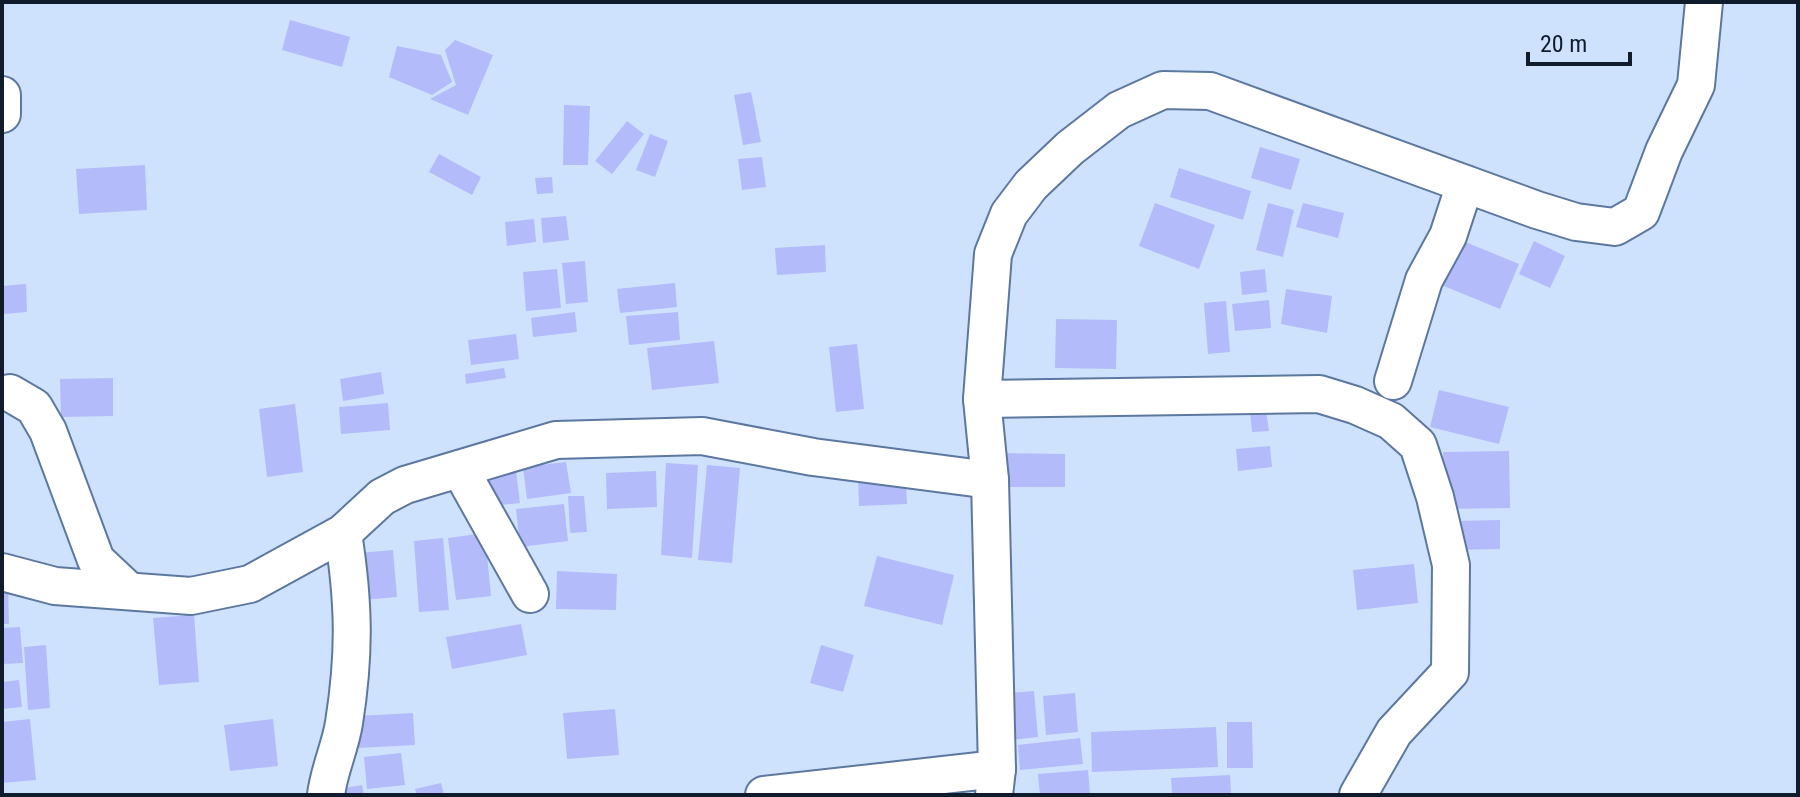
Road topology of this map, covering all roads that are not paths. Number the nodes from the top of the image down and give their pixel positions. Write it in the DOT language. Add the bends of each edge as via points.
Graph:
graph roads {
  1 [pos="1704,2"];
  2 [pos="2,95"];
  3 [pos="2,114"];
  4 [pos="1465,184"];
  5 [pos="1393,381"];
  6 [pos="10,393"];
  7 [pos="982,399"];
  8 [pos="460,469"];
  9 [pos="990,480"];
  10 [pos="343,533"];
  11 [pos="2,572"];
  12 [pos="129,591"];
  13 [pos="530,594"];
  14 [pos="996,782"];
  15 [pos="326,795"];
  16 [pos="764,795"];
  17 [pos="1358,795"];
  1 -- 4 [label="street" via="1696,85 1641,212 1615,227 1576,222"];
  2 -- 3 [label="street"];
  4 -- 5 [label="street" via="1448,236 1424,280"];
  4 -- 7 [label="street" via="1210,91 1163,90 1119,110 1070,148 1009,214 993,254"];
  6 -- 12 [label="street" via="34,407 96,560"];
  7 -- 9 [label="street"];
  7 -- 17 [label="street" via="1319,394 1391,421 1418,445 1451,565 1450,672 1394,732"];
  8 -- 9 [label="street" via="556,440 702,436"];
  8 -- 10 [label="street" via="382,497"];
  8 -- 13 [label="street"];
  9 -- 14 [label="street"];
  10 -- 12 [label="street" via="250,584 191,596"];
  10 -- 15 [label="street" via="354,631 352,663 344,726"];
  11 -- 12 [label="street" via="55,586"];
  14 -- 16 [label="street"];
}
